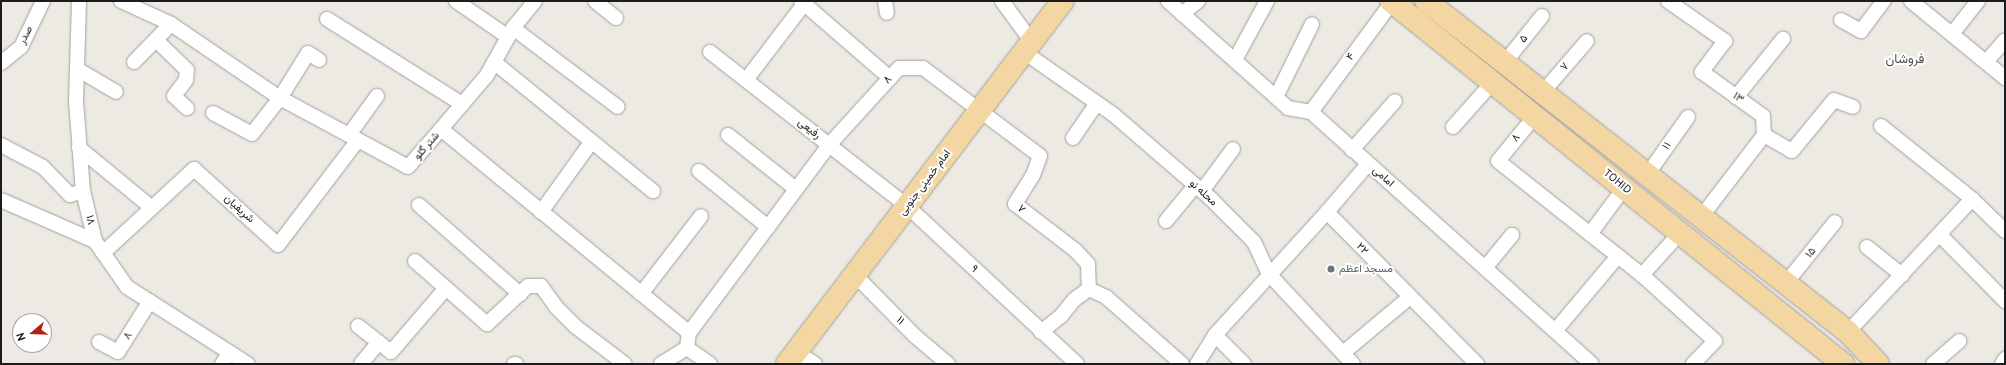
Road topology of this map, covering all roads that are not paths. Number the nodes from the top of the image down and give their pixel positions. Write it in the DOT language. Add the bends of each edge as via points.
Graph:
graph roads {
  1 [pos="43,1"];
  2 [pos="79,1"];
  3 [pos="121,1"];
  4 [pos="456,1"];
  5 [pos="535,1"];
  6 [pos="595,1"];
  7 [pos="1002,1"];
  8 [pos="1063,1"];
  9 [pos="1168,1"];
  10 [pos="1198,1"];
  11 [pos="1267,1"];
  12 [pos="1391,1"];
  13 [pos="1426,1"];
  14 [pos="1668,1"];
  15 [pos="1884,1"];
  16 [pos="1911,1"];
  17 [pos="1978,1"];
  18 [pos="803,2"];
  19 [pos="1182,14"];
  20 [pos="1542,16"];
  21 [pos="616,18"];
  22 [pos="327,19"];
  23 [pos="1841,20"];
  24 [pos="171,24"];
  25 [pos="1312,24"];
  26 [pos="510,32"];
  27 [pos="1952,34"];
  28 [pos="1783,39"];
  29 [pos="156,40"];
  30 [pos="2005,40"];
  31 [pos="1587,41"];
  32 [pos="1028,47"];
  33 [pos="710,52"];
  34 [pos="320,60"];
  35 [pos="1235,60"];
  36 [pos="134,62"];
  37 [pos="494,62"];
  38 [pos="1505,62"];
  39 [pos="1986,62"];
  40 [pos="1,63"];
  41 [pos="77,69"];
  42 [pos="890,78"];
  43 [pos="2005,78"];
  44 [pos="746,80"];
  45 [pos="1492,82"];
  46 [pos="116,92"];
  47 [pos="1542,92"];
  48 [pos="377,96"];
  49 [pos="1276,97"];
  50 [pos="1736,97"];
  51 [pos="280,98"];
  52 [pos="1395,101"];
  53 [pos="1097,103"];
  54 [pos="462,104"];
  55 [pos="618,107"];
  56 [pos="1853,107"];
  57 [pos="187,108"];
  58 [pos="980,110"];
  59 [pos="1310,112"];
  60 [pos="213,113"];
  61 [pos="1535,116"];
  62 [pos="1688,117"];
  63 [pos="1453,126"];
  64 [pos="1881,126"];
  65 [pos="441,129"];
  66 [pos="728,135"];
  67 [pos="1764,135"];
  68 [pos="353,138"];
  69 [pos="1073,138"];
  70 [pos="592,141"];
  71 [pos="1,145"];
  72 [pos="829,145"];
  73 [pos="79,148"];
  74 [pos="1233,149"];
  75 [pos="1352,150"];
  76 [pos="1368,164"];
  77 [pos="698,171"];
  78 [pos="1647,175"];
  79 [pos="1198,188"];
  80 [pos="796,189"];
  81 [pos="653,191"];
  82 [pos="1628,191"];
  83 [pos="83,192"];
  84 [pos="1,200"];
  85 [pos="1972,200"];
  86 [pos="419,205"];
  87 [pos="907,206"];
  88 [pos="152,208"];
  89 [pos="541,212"];
  90 [pos="1327,212"];
  91 [pos="701,216"];
  92 [pos="1701,217"];
  93 [pos="1166,221"];
  94 [pos="1835,222"];
  95 [pos="768,227"];
  96 [pos="2005,231"];
  97 [pos="1680,233"];
  98 [pos="1590,234"];
  99 [pos="1940,235"];
  100 [pos="1512,236"];
  101 [pos="95,241"];
  102 [pos="1867,247"];
  103 [pos="103,253"];
  104 [pos="1618,256"];
  105 [pos="415,261"];
  106 [pos="1485,268"];
  107 [pos="1269,274"];
  108 [pos="855,275"];
  109 [pos="1642,275"];
  110 [pos="1902,275"];
  111 [pos="1786,283"];
  112 [pos="446,288"];
  113 [pos="1089,289"];
  114 [pos="520,294"];
  115 [pos="641,294"];
  116 [pos="1410,297"];
  117 [pos="2005,301"];
  118 [pos="150,302"];
  119 [pos="358,326"];
  120 [pos="1555,331"];
  121 [pos="1041,332"];
  122 [pos="1848,332"];
  123 [pos="689,333"];
  124 [pos="1215,335"];
  125 [pos="1959,341"];
  126 [pos="99,342"];
  127 [pos="379,342"];
  128 [pos="687,348"];
  129 [pos="230,352"];
  130 [pos="792,358"];
  131 [pos="2005,359"];
  132 [pos="1348,360"];
  133 [pos="222,364"];
  134 [pos="248,364"];
  135 [pos="361,364"];
  136 [pos="625,364"];
  137 [pos="661,364"];
  138 [pos="710,364"];
  139 [pos="815,364"];
  140 [pos="948,364"];
  141 [pos="1077,364"];
  142 [pos="1182,364"];
  143 [pos="1197,364"];
  144 [pos="1244,364"];
  145 [pos="1477,364"];
  146 [pos="1592,364"];
  147 [pos="1693,364"];
  148 [pos="1843,364"];
  149 [pos="1878,364"];
  150 [pos="1933,364"];
  151 [pos="2002,364"];
  1 -- 40 [label="street, صدر" via="21,47"];
  2 -- 41 [label="street, ۱۸"];
  3 -- 24 [label="street, شتر گلو"];
  4 -- 26 [label="street"];
  5 -- 26 [label="street"];
  6 -- 21 [label="street"];
  7 -- 32 [label="street, محله نو"];
  8 -- 32 [label="main road, امام خمینی جنوبی"];
  9 -- 19 [label="street"];
  10 -- 19 [label="street"];
  11 -- 35 [label="street"];
  12 -- 45 [label="main road, TOHID"];
  12 -- 59 [label="street, ۴"];
  13 -- 38 [label="main road"];
  14 -- 50 [label="street, ۱۳" via="1725,41 1702,72"];
  15 -- 23 [label="street" via="1861,31"];
  16 -- 27 [label="street"];
  17 -- 27 [label="street"];
  18 -- 42 [label="street"];
  18 -- 44 [label="street"];
  19 -- 35 [label="street"];
  20 -- 38 [label="street, ۵"];
  22 -- 54 [label="street"];
  24 -- 29 [label="street"];
  24 -- 51 [label="street, شتر گلو"];
  25 -- 49 [label="street"];
  26 -- 37 [label="street"];
  26 -- 55 [label="street"];
  27 -- 39 [label="street"];
  28 -- 50 [label="street"];
  29 -- 36 [label="street"];
  29 -- 57 [label="street" via="187,70 186,80 174,96"];
  30 -- 39 [label="street"];
  31 -- 47 [label="street, ۷"];
  32 -- 53 [label="street, محله نو"];
  32 -- 58 [label="main road, امام خمینی جنوبی"];
  33 -- 44 [label="street, رفیعی"];
  34 -- 51 [label="street" via="308,54"];
  35 -- 49 [label="street"];
  37 -- 54 [label="street" via="487,75"];
  37 -- 70 [label="street"];
  38 -- 47 [label="main road"];
  39 -- 43 [label="street"];
  41 -- 46 [label="street"];
  41 -- 73 [label="street, ۱۸"];
  42 -- 58 [label="street, ۸" via="899,68 923,68"];
  42 -- 72 [label="street, ۸"];
  44 -- 72 [label="street, رفیعی"];
  45 -- 61 [label="main road, TOHID"];
  45 -- 63 [label="street"];
  47 -- 78 [label="main road"];
  48 -- 68 [label="street"];
  49 -- 59 [label="street" via="1288,108"];
  50 -- 67 [label="street, ۱۳" via="1763,116"];
  51 -- 60 [label="street" via="252,134"];
  51 -- 68 [label="street, شتر گلو"];
  52 -- 75 [label="street"];
  53 -- 69 [label="street"];
  53 -- 79 [label="street, محله نو"];
  54 -- 65 [label="street"];
  56 -- 67 [label="street" via="1834,100 1792,151"];
  58 -- 87 [label="main road, امام خمینی جنوبی"];
  58 -- 113 [label="street, ۷" via="1040,156 1033,175 1015,204 1075,250 1088,264"];
  59 -- 75 [label="street, امامی"];
  61 -- 82 [label="main road, TOHID"];
  61 -- 98 [label="street, ۸" via="1498,161"];
  62 -- 78 [label="street, ۱۱"];
  64 -- 85 [label="street"];
  65 -- 68 [label="street, شتر گلو" via="408,167"];
  65 -- 89 [label="street, شتر گلو"];
  66 -- 80 [label="street"];
  67 -- 92 [label="street"];
  68 -- 88 [label="street, شریفیان" via="278,245 194,169"];
  70 -- 81 [label="street"];
  70 -- 89 [label="street"];
  71 -- 83 [label="street" via="43,167 70,195"];
  72 -- 80 [label="street, ۸"];
  72 -- 87 [label="street, رفیعی"];
  73 -- 83 [label="street, ۱۸"];
  73 -- 88 [label="street"];
  74 -- 79 [label="street"];
  75 -- 76 [label="street, امامی"];
  76 -- 90 [label="street"];
  76 -- 106 [label="street, امامی"];
  77 -- 95 [label="street"];
  78 -- 82 [label="main road"];
  78 -- 92 [label="main road"];
  79 -- 93 [label="street"];
  79 -- 107 [label="street, محله نو" via="1254,242"];
  80 -- 95 [label="street, ۸"];
  82 -- 97 [label="main road, TOHID"];
  82 -- 98 [label="street"];
  83 -- 101 [label="street, ۱۸"];
  84 -- 101 [label="street"];
  85 -- 96 [label="street"];
  85 -- 99 [label="street"];
  86 -- 114 [label="street"];
  87 -- 108 [label="main road, امام خمینی جنوبی"];
  87 -- 121 [label="street, ۹"];
  88 -- 103 [label="street, شریفیان"];
  89 -- 115 [label="street, شتر گلو"];
  90 -- 107 [label="street"];
  90 -- 116 [label="street, ۲۲"];
  91 -- 115 [label="street"];
  92 -- 111 [label="main road"];
  94 -- 111 [label="street, ۱۵"];
  95 -- 123 [label="street, ۸"];
  97 -- 109 [label="street"];
  97 -- 148 [label="main road, TOHID"];
  98 -- 104 [label="street"];
  99 -- 110 [label="street"];
  99 -- 117 [label="street"];
  100 -- 106 [label="street"];
  101 -- 103 [label="street, ۱۸"];
  102 -- 110 [label="street"];
  103 -- 118 [label="street, ۱۸" via="127,287"];
  104 -- 109 [label="street"];
  104 -- 120 [label="street"];
  105 -- 112 [label="street"];
  106 -- 120 [label="street, امامی"];
  107 -- 124 [label="street"];
  107 -- 132 [label="street, محله نو"];
  108 -- 130 [label="main road, امام خمینی جنوبی"];
  108 -- 140 [label="street, ۱۱" via="915,336"];
  109 -- 147 [label="street" via="1715,341"];
  110 -- 122 [label="street"];
  111 -- 122 [label="main road"];
  112 -- 114 [label="street" via="487,324"];
  112 -- 127 [label="street" via="391,352"];
  113 -- 121 [label="street"];
  113 -- 142 [label="street" via="1106,297"];
  114 -- 136 [label="street" via="528,286 541,286 556,307 576,327"];
  115 -- 123 [label="street, شتر گلو"];
  116 -- 132 [label="street"];
  116 -- 145 [label="street, ۲۲"];
  118 -- 126 [label="street, ۸" via="118,352"];
  118 -- 129 [label="street, ۱۸"];
  119 -- 127 [label="street"];
  120 -- 146 [label="street, امامی"];
  121 -- 141 [label="street, ۹"];
  122 -- 149 [label="main road"];
  123 -- 128 [label="street"];
  124 -- 143 [label="street"];
  124 -- 144 [label="street"];
  125 -- 150 [label="street"];
  127 -- 135 [label="street"];
  128 -- 137 [label="street"];
  128 -- 138 [label="street"];
  129 -- 133 [label="street"];
  129 -- 134 [label="street, ۱۸"];
  130 -- 139 [label="street"];
  131 -- 151 [label="street"];
}
